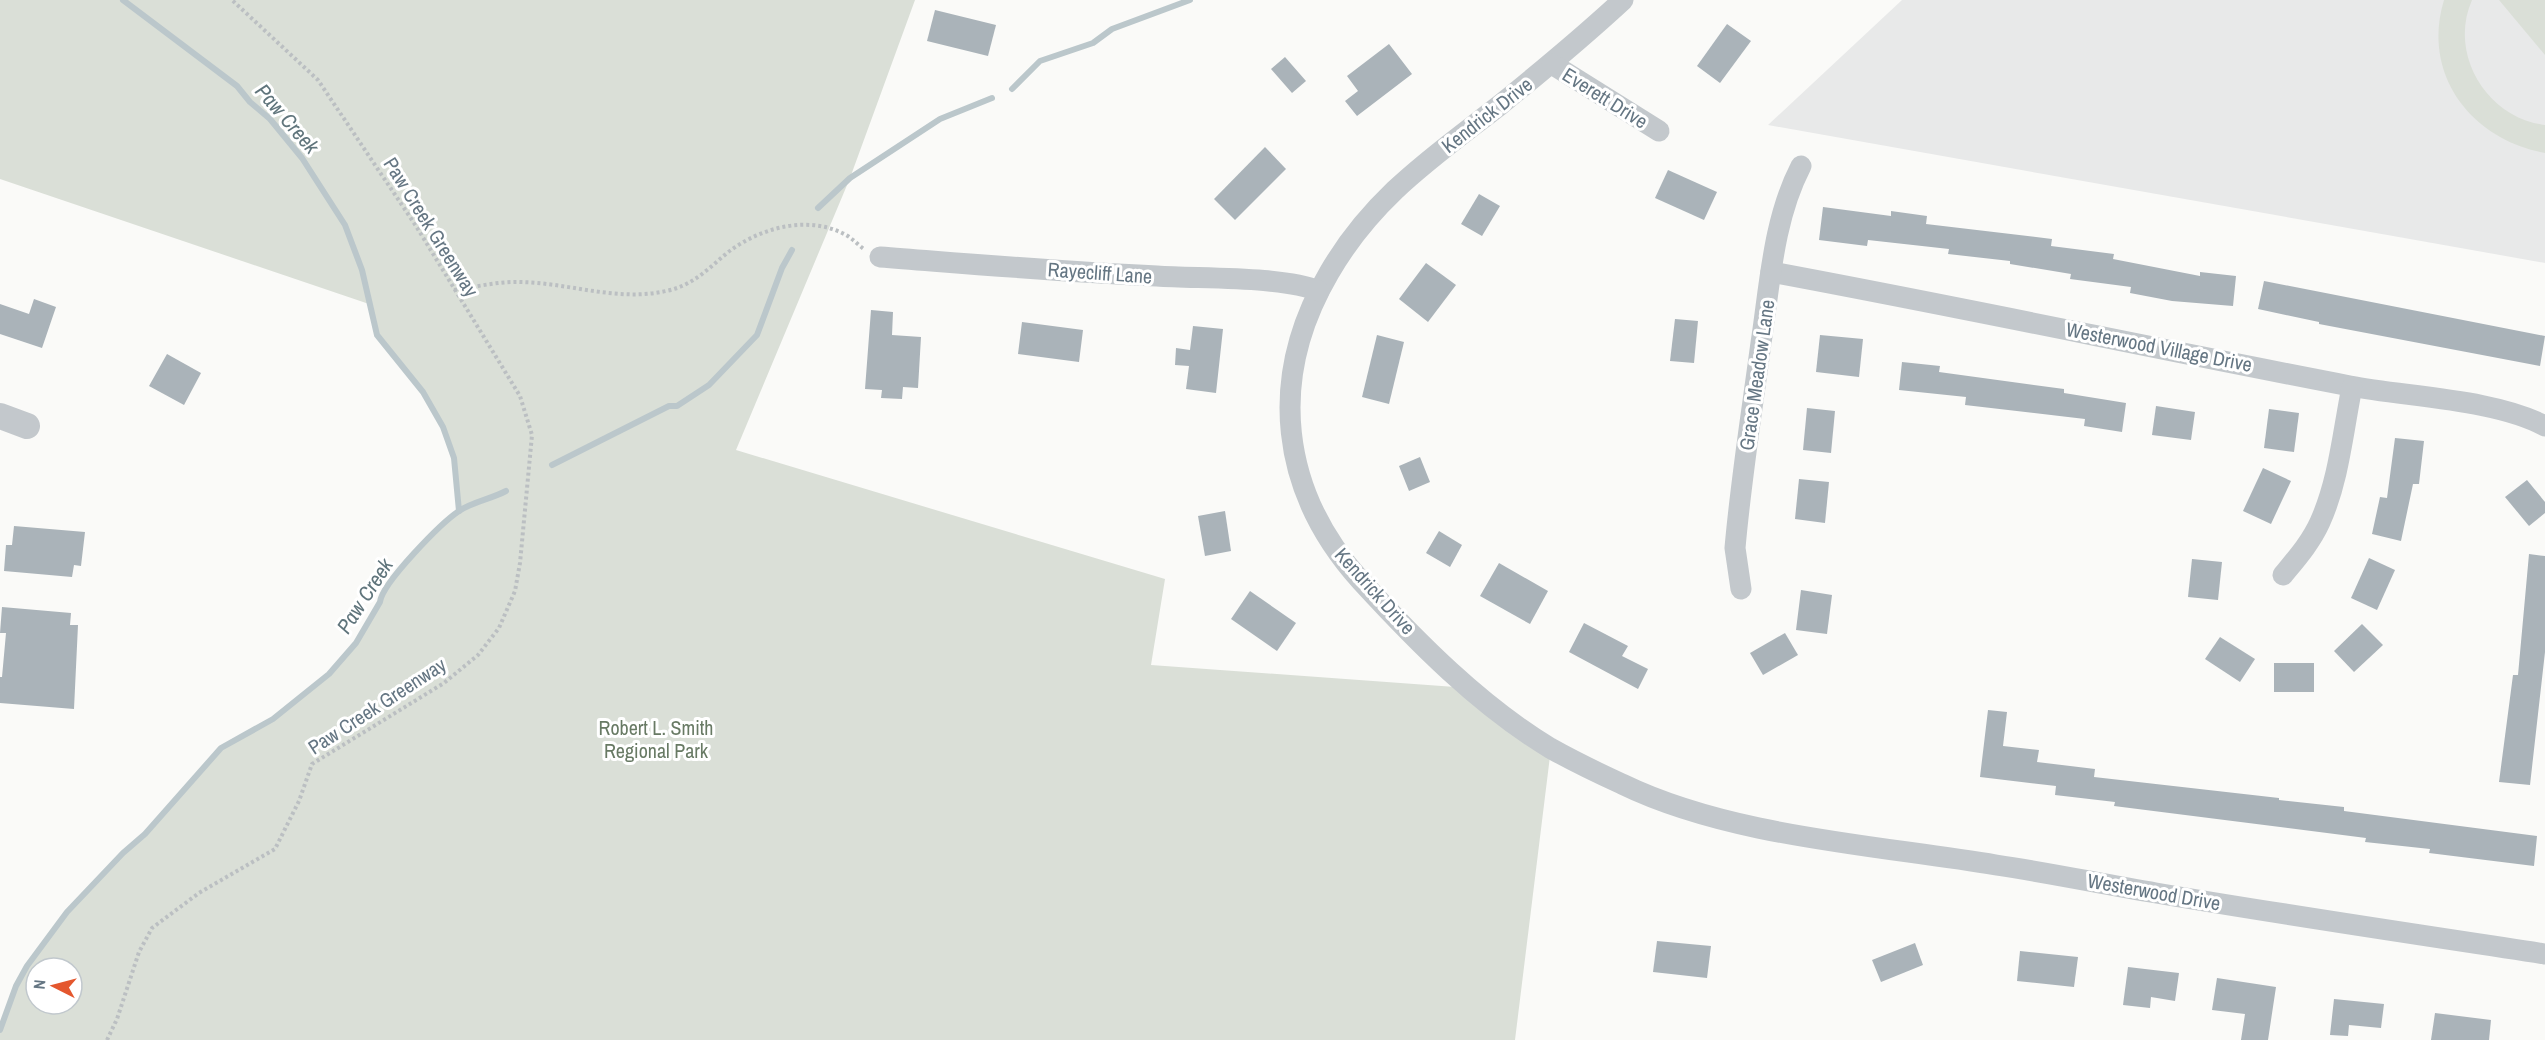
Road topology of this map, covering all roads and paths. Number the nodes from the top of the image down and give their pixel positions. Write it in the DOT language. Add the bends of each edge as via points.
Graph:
graph roads {
  1 [pos="232,0"];
  2 [pos="1623,0"];
  3 [pos="1552,64"];
  4 [pos="1659,131"];
  5 [pos="1800,166"];
  6 [pos="880,257"];
  7 [pos="1771,272"];
  8 [pos="454,290"];
  9 [pos="1319,291"];
  10 [pos="2352,387"];
  11 [pos="0,416"];
  12 [pos="27,426"];
  13 [pos="2545,426"];
  14 [pos="2283,575"];
  15 [pos="1741,589"];
  16 [pos="1764,827"];
  17 [pos="2545,954"];
  18 [pos="107,1040"];
  1 -- 8 [label="path, Paw Creek Greenway" via="318,80"];
  2 -- 3 [label="street, Kendrick Drive"];
  3 -- 4 [label="street, Everett Drive"];
  3 -- 9 [label="street, Kendrick Drive" via="1379,202"];
  5 -- 7 [label="street, Grace Meadow Lane" via="1782,213"];
  6 -- 8 [label="path" via="832,229 786,227 766,230 745,241 692,282 666,291 620,294 522,282"];
  6 -- 9 [label="street, Rayecliff Lane" via="1271,282"];
  7 -- 10 [label="street, Westerwood Village Drive"];
  7 -- 15 [label="street, Grace Meadow Lane" via="1736,538"];
  8 -- 18 [label="path, Paw Creek Greenway" via="520,396 532,435 516,581 499,628 478,655 444,683 312,764 275,849 199,892 152,928 139,952"];
  9 -- 16 [label="street, Kendrick Drive" via="1299,345 1289,400 1293,458 1320,525 1352,571 1469,688 1551,748 1627,787 1691,811"];
  10 -- 13 [label="street, Westerwood Village Drive" via="2505,411"];
  10 -- 14 [label="street" via="2329,499 2304,550"];
  11 -- 12 [label="street"];
  16 -- 17 [label="street, Westerwood Drive"];
}
